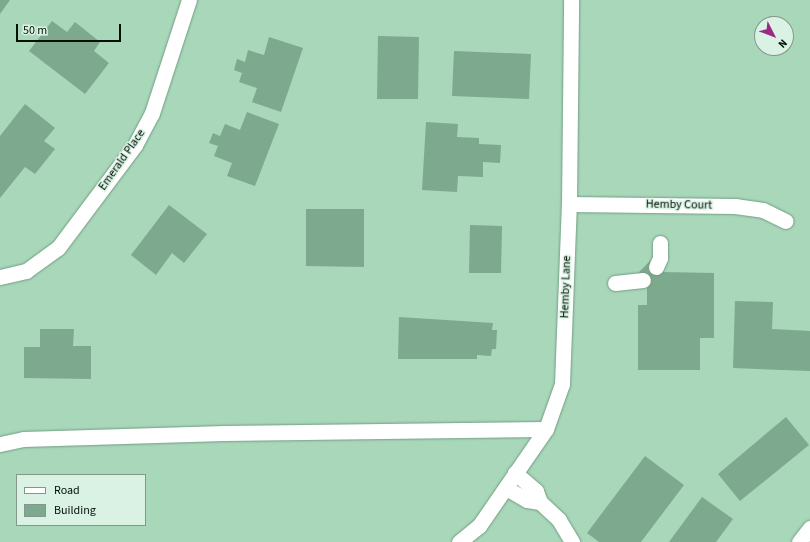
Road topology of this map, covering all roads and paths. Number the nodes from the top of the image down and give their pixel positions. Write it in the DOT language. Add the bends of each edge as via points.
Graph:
graph roads {
  1 [pos="189,0"];
  2 [pos="571,0"];
  3 [pos="569,204"];
  4 [pos="786,221"];
  5 [pos="660,243"];
  6 [pos="656,267"];
  7 [pos="0,277"];
  8 [pos="643,280"];
  9 [pos="615,283"];
  10 [pos="546,428"];
  11 [pos="0,444"];
  12 [pos="516,473"];
  13 [pos="506,488"];
  14 [pos="540,502"];
  15 [pos="810,528"];
  16 [pos="459,542"];
  17 [pos="572,542"];
  18 [pos="799,542"];
  1 -- 7 [label="street, Emerald Place" via="152,113 135,145 58,248 26,271"];
  2 -- 3 [label="street, Hemby Lane"];
  3 -- 4 [label="street, Hemby Court" via="735,206 763,210"];
  3 -- 10 [label="street, Hemby Lane" via="562,384"];
  5 -- 6 [label="street" via="660,258"];
  8 -- 9 [label="street"];
  10 -- 11 [label="street" via="224,433 23,439"];
  10 -- 12 [label="street, Hemby Lane"];
  12 -- 13 [label="street, Hemby Lane"];
  12 -- 14 [label="street" via="536,491"];
  13 -- 14 [label="street" via="527,500"];
  13 -- 16 [label="street, Hemby Lane" via="479,526"];
  14 -- 17 [label="street" via="559,520"];
  15 -- 18 [label="street"];
}
